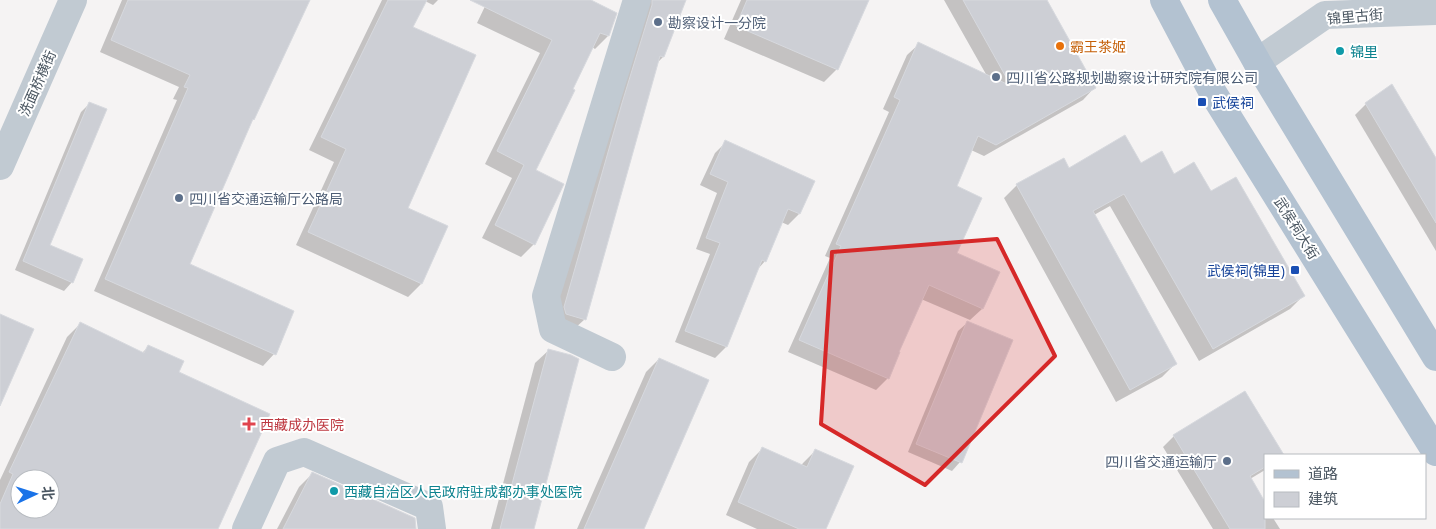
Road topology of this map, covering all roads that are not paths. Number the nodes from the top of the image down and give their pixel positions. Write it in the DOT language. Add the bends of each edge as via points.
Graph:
graph roads {
  1 [pos="73,0"];
  2 [pos="637,0"];
  3 [pos="1164,0"];
  4 [pos="1222,0"];
  5 [pos="1436,11"];
  6 [pos="1257,62"];
  7 [pos="0,166"];
  8 [pos="612,357"];
  9 [pos="1436,357"];
  10 [pos="1436,452"];
  11 [pos="246,529"];
  12 [pos="432,529"];
  1 -- 7 [label="street, 洗面桥横街"];
  2 -- 8 [label="street" via="546,296 554,329"];
  3 -- 10 [label="main road, 武侯祠大街" via="1213,93"];
  4 -- 6 [label="main road"];
  5 -- 6 [label="street, 锦里古街" via="1325,15"];
  6 -- 9 [label="main road"];
  11 -- 12 [label="street" via="277,461 304,452 428,507"];
}
